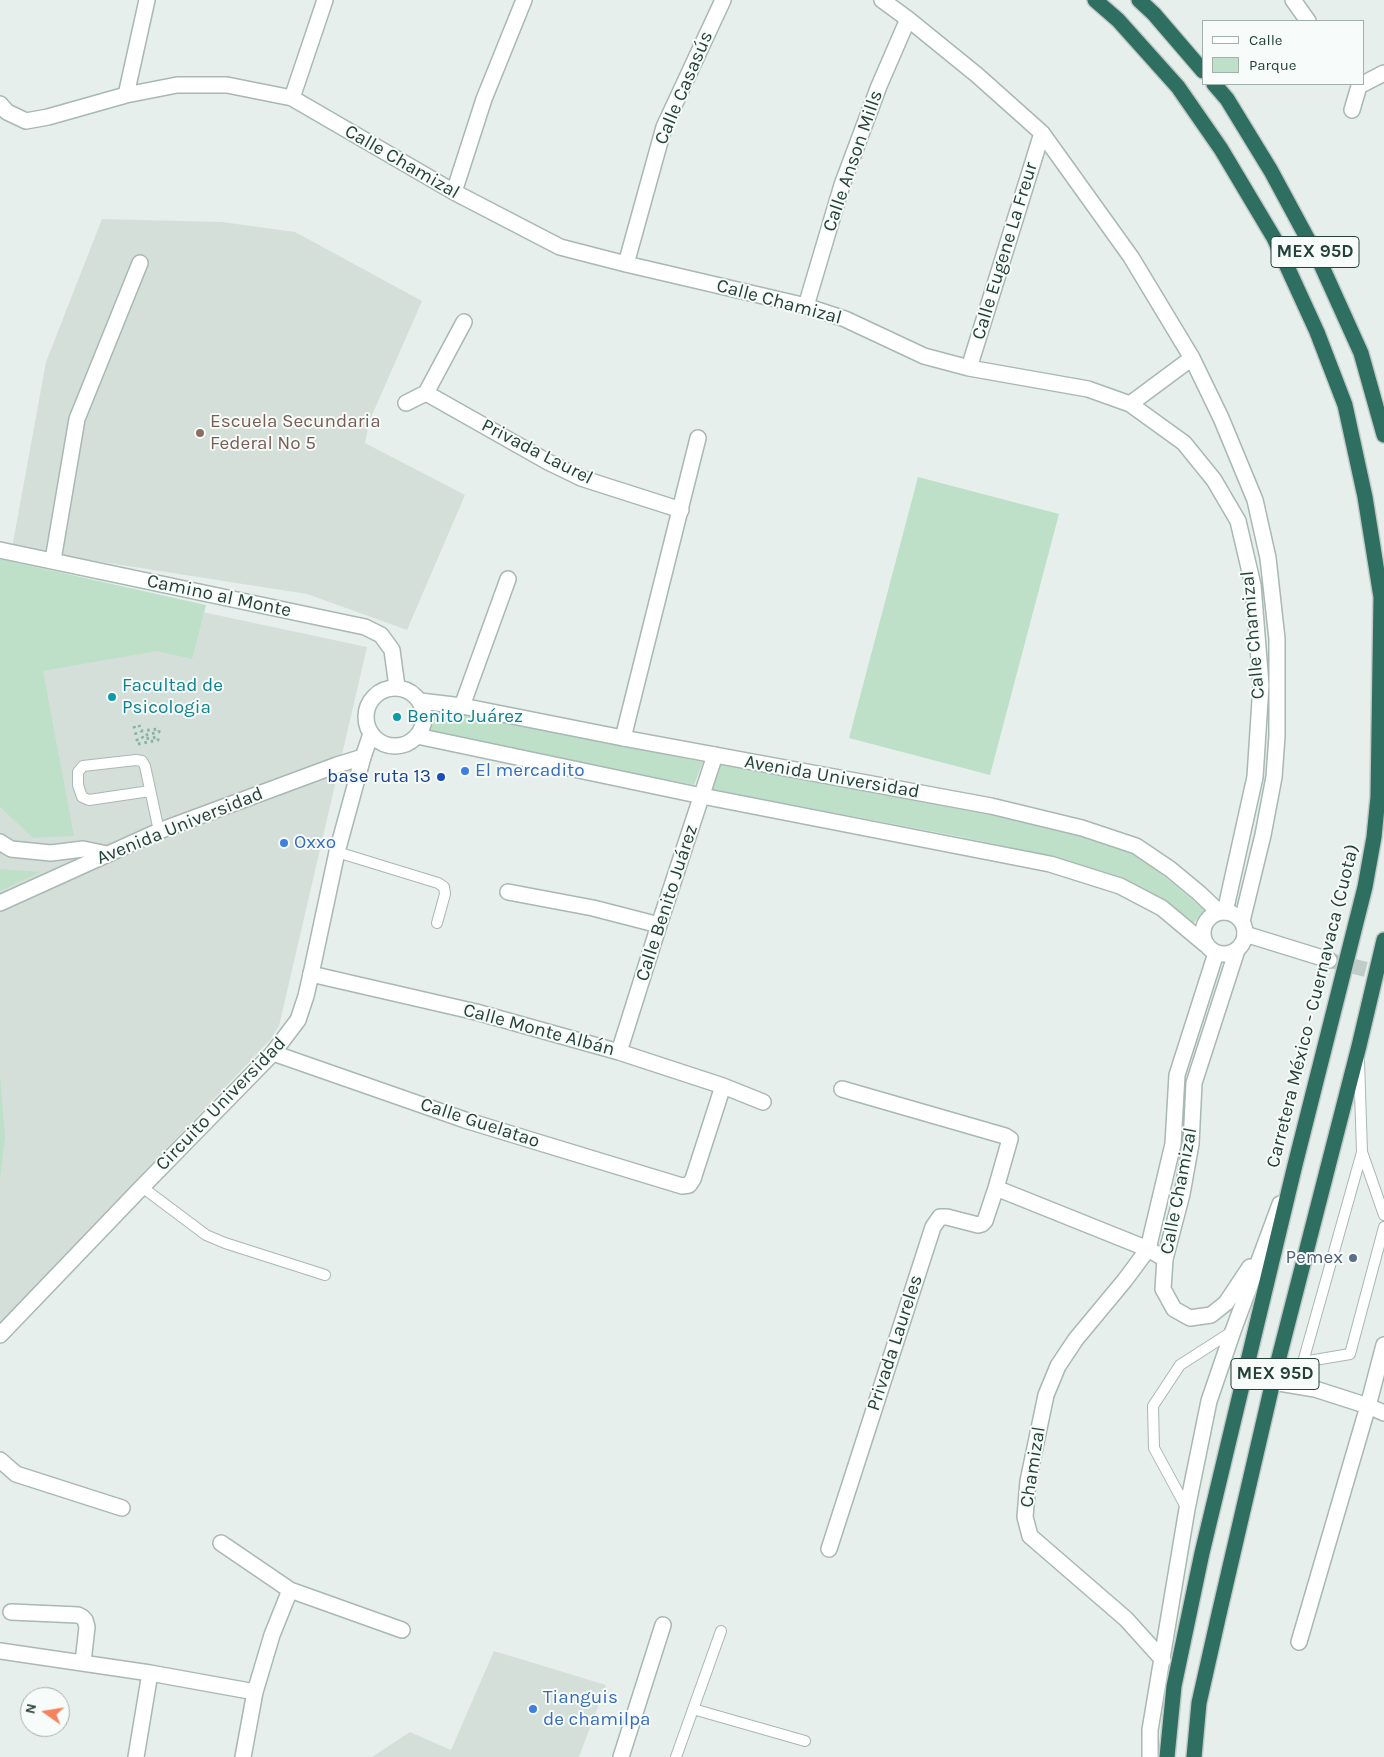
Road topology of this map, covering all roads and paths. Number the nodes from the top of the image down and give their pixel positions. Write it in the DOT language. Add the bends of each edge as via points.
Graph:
graph roads {
  1 [pos="147,0"];
  2 [pos="325,0"];
  3 [pos="524,0"];
  4 [pos="723,0"];
  5 [pos="882,0"];
  6 [pos="1095,0"];
  7 [pos="1139,0"];
  8 [pos="1293,0"];
  9 [pos="908,19"];
  10 [pos="1307,20"];
  11 [pos="1202,70"];
  12 [pos="1384,74"];
  13 [pos="1364,82"];
  14 [pos="1215,85"];
  15 [pos="1358,85"];
  16 [pos="126,95"];
  17 [pos="292,98"];
  18 [pos="0,104"];
  19 [pos="1352,110"];
  20 [pos="1042,133"];
  21 [pos="454,192"];
  22 [pos="140,263"];
  23 [pos="626,264"];
  24 [pos="806,306"];
  25 [pos="464,322"];
  26 [pos="1192,358"];
  27 [pos="969,368"];
  28 [pos="426,393"];
  29 [pos="406,403"];
  30 [pos="1130,404"];
  31 [pos="1384,436"];
  32 [pos="698,438"];
  33 [pos="681,510"];
  34 [pos="0,550"];
  35 [pos="53,560"];
  36 [pos="508,579"];
  37 [pos="397,687"];
  38 [pos="420,701"];
  39 [pos="462,706"];
  40 [pos="139,725"];
  41 [pos="134,726"];
  42 [pos="371,734"];
  43 [pos="417,736"];
  44 [pos="623,738"];
  45 [pos="715,755"];
  46 [pos="363,757"];
  47 [pos="150,791"];
  48 [pos="702,796"];
  49 [pos="159,831"];
  50 [pos="0,842"];
  51 [pos="337,852"];
  52 [pos="107,854"];
  53 [pos="508,892"];
  54 [pos="0,903"];
  55 [pos="1222,912"];
  56 [pos="438,922"];
  57 [pos="659,925"];
  58 [pos="1243,928"];
  59 [pos="1384,940"];
  60 [pos="1210,949"];
  61 [pos="1237,950"];
  62 [pos="1329,960"];
  63 [pos="312,974"];
  64 [pos="1359,1046"];
  65 [pos="619,1052"];
  66 [pos="273,1053"];
  67 [pos="723,1086"];
  68 [pos="842,1089"];
  69 [pos="763,1102"];
  70 [pos="1362,1152"];
  71 [pos="1295,1165"];
  72 [pos="142,1187"];
  73 [pos="996,1188"];
  74 [pos="1384,1216"];
  75 [pos="1384,1227"];
  76 [pos="1264,1247"];
  77 [pos="1148,1248"];
  78 [pos="1165,1259"];
  79 [pos="325,1275"];
  80 [pos="1232,1331"];
  81 [pos="0,1335"];
  82 [pos="1384,1345"];
  83 [pos="1303,1362"];
  84 [pos="1274,1380"];
  85 [pos="1368,1406"];
  86 [pos="1384,1413"];
  87 [pos="0,1460"];
  88 [pos="122,1508"];
  89 [pos="1187,1509"];
  90 [pos="221,1543"];
  91 [pos="829,1549"];
  92 [pos="290,1590"];
  93 [pos="11,1612"];
  94 [pos="663,1625"];
  95 [pos="402,1630"];
  96 [pos="721,1631"];
  97 [pos="1299,1642"];
  98 [pos="0,1651"];
  99 [pos="1163,1660"];
  100 [pos="82,1662"];
  101 [pos="150,1673"];
  102 [pos="255,1692"];
  103 [pos="693,1709"];
  104 [pos="805,1741"];
  105 [pos="136,1757"];
  106 [pos="243,1757"];
  107 [pos="622,1757"];
  108 [pos="676,1757"];
  109 [pos="1150,1757"];
  110 [pos="1167,1757"];
  111 [pos="1194,1757"];
  1 -- 16 [label="street"];
  2 -- 17 [label="street"];
  3 -- 21 [label="street" via="484,99"];
  4 -- 23 [label="street, Calle Casasús" via="664,128"];
  5 -- 9 [label="street, Calle Chamizal"];
  6 -- 71 [label="highway, Carretera México - Cuernavaca (Cuota) / MEX 95D" via="1118,20 1178,87 1221,149 1274,238 1317,332 1345,404 1365,497 1381,597 1375,829 1354,934"];
  7 -- 11 [label="highway"];
  8 -- 10 [label="street"];
  9 -- 20 [label="street, Calle Chamizal" via="978,75"];
  9 -- 24 [label="street, Calle Anson Mills" via="842,185"];
  12 -- 13 [label="street"];
  14 -- 31 [label="highway, MEX 95D" via="1272,171 1319,260 1361,352"];
  15 -- 19 [label="street"];
  16 -- 17 [label="street, Calle Chamizal" via="177,84 227,85"];
  16 -- 18 [label="street, Calle Chamizal" via="26,120 7,112"];
  17 -- 21 [label="street, Calle Chamizal"];
  20 -- 26 [label="street, Calle Chamizal" via="1131,257"];
  20 -- 27 [label="street, Calle Eugene La Freur"];
  21 -- 23 [label="street, Calle Chamizal" via="560,247"];
  22 -- 35 [label="street" via="77,419"];
  23 -- 24 [label="street, Calle Chamizal"];
  24 -- 27 [label="street, Calle Chamizal" via="846,319 924,356"];
  25 -- 28 [label="street"];
  26 -- 30 [label="street"];
  26 -- 58 [label="street, Calle Chamizal" via="1221,418 1254,500 1268,558 1277,639 1274,777"];
  27 -- 30 [label="street, Calle Chamizal" via="1088,389"];
  28 -- 29 [label="street"];
  28 -- 33 [label="street, Privada Laurel" via="581,478"];
  30 -- 55 [label="street, Calle Chamizal" via="1184,443 1214,480 1238,521 1253,585 1261,685 1255,777"];
  32 -- 33 [label="street"];
  33 -- 44 [label="street"];
  34 -- 35 [label="street, Camino al Monte"];
  35 -- 37 [label="street, Camino al Monte" via="365,627 381,635 392,650"];
  36 -- 39 [label="street"];
  37 -- 38 [label="street" via="414,694"];
  37 -- 42 [label="street" via="379,692 367,707 367,725"];
  38 -- 39 [label="street, Avenida Universidad"];
  38 -- 43 [label="street" via="424,719"];
  39 -- 44 [label="street, Avenida Universidad"];
  40 -- 41 [label="path" via="141,731 159,729 159,732 142,736 142,739 158,737 158,740 138,743"];
  42 -- 43 [label="street" via="381,743 393,747 406,744"];
  42 -- 46 [label="street, Circuito Universidad"];
  43 -- 48 [label="street"];
  44 -- 45 [label="street, Avenida Universidad"];
  45 -- 48 [label="street, Calle Benito Juárez"];
  45 -- 55 [label="street, Avenida Universidad" via="991,806 1082,828 1136,846"];
  46 -- 49 [label="street, Avenida Universidad"];
  46 -- 51 [label="street, Circuito Universidad"];
  47 -- 47 [label="lane" via="142,761 83,766 78,772 82,796 89,800"];
  47 -- 49 [label="lane"];
  48 -- 57 [label="street, Calle Benito Juárez"];
  48 -- 60 [label="street" via="1050,864 1120,886 1162,908"];
  49 -- 52 [label="street, Avenida Universidad"];
  50 -- 52 [label="street" via="11,849 51,853 83,849"];
  51 -- 56 [label="lane" via="444,887"];
  51 -- 63 [label="street, Circuito Universidad"];
  52 -- 54 [label="street, Avenida Universidad"];
  53 -- 57 [label="street" via="593,908"];
  55 -- 58 [label="street" via="1234,915"];
  55 -- 60 [label="street" via="1210,917 1204,925 1202,935"];
  57 -- 65 [label="street, Calle Benito Juárez"];
  58 -- 61 [label="street" via="1243,943"];
  58 -- 62 [label="street"];
  59 -- 64 [label="highway, MEX 95D"];
  60 -- 61 [label="street" via="1230,954"];
  60 -- 77 [label="street, Calle Chamizal" via="1177,1075 1173,1144"];
  61 -- 78 [label="street, Calle Chamizal" via="1194,1083 1191,1144"];
  63 -- 65 [label="street, Calle Monte Albán" via="476,1012"];
  63 -- 66 [label="street, Circuito Universidad" via="298,1020"];
  64 -- 70 [label="lane"];
  64 -- 84 [label="highway, MEX 95D"];
  65 -- 67 [label="street, Calle Monte Albán"];
  66 -- 67 [label="street, Calle Guelatao" via="465,1120 682,1186 689,1185 693,1179"];
  66 -- 72 [label="street, Circuito Universidad"];
  67 -- 69 [label="street, Calle Monte Albán"];
  68 -- 73 [label="street" via="1010,1139"];
  70 -- 74 [label="lane"];
  70 -- 83 [label="lane"];
  71 -- 76 [label="street"];
  71 -- 110 [label="highway, Carretera México - Cuernavaca (Cuota) / MEX 95D" via="1202,1553 1174,1686"];
  72 -- 79 [label="lane" via="206,1235"];
  72 -- 81 [label="street, Circuito Universidad"];
  73 -- 77 [label="street"];
  73 -- 91 [label="street, Privada Laureles" via="982,1224 947,1217 940,1218 932,1227"];
  75 -- 83 [label="lane" via="1350,1354"];
  76 -- 78 [label="street, Calle Chamizal" via="1226,1303 1211,1315 1190,1318 1174,1309 1164,1289"];
  76 -- 80 [label="street"];
  77 -- 78 [label="street"];
  77 -- 99 [label="street, Chamizal" via="1058,1366 1046,1395 1028,1480 1025,1517 1030,1536 1126,1619"];
  80 -- 89 [label="street" via="1209,1402"];
  80 -- 89 [label="lane" via="1180,1365 1153,1406 1154,1448"];
  82 -- 85 [label="street"];
  83 -- 84 [label="lane"];
  84 -- 85 [label="street"];
  84 -- 111 [label="highway, MEX 95D" via="1199,1703"];
  85 -- 86 [label="street"];
  85 -- 97 [label="street"];
  87 -- 88 [label="street" via="16,1474"];
  89 -- 99 [label="street"];
  90 -- 92 [label="street"];
  92 -- 95 [label="street"];
  92 -- 102 [label="street"];
  93 -- 100 [label="street" via="82,1617 87,1627"];
  94 -- 107 [label="street"];
  96 -- 103 [label="lane"];
  98 -- 100 [label="street"];
  99 -- 109 [label="street" via="1150,1730"];
  100 -- 101 [label="street"];
  101 -- 102 [label="street"];
  101 -- 105 [label="street"];
  102 -- 106 [label="street"];
  103 -- 104 [label="lane"];
  103 -- 108 [label="lane"];
}
